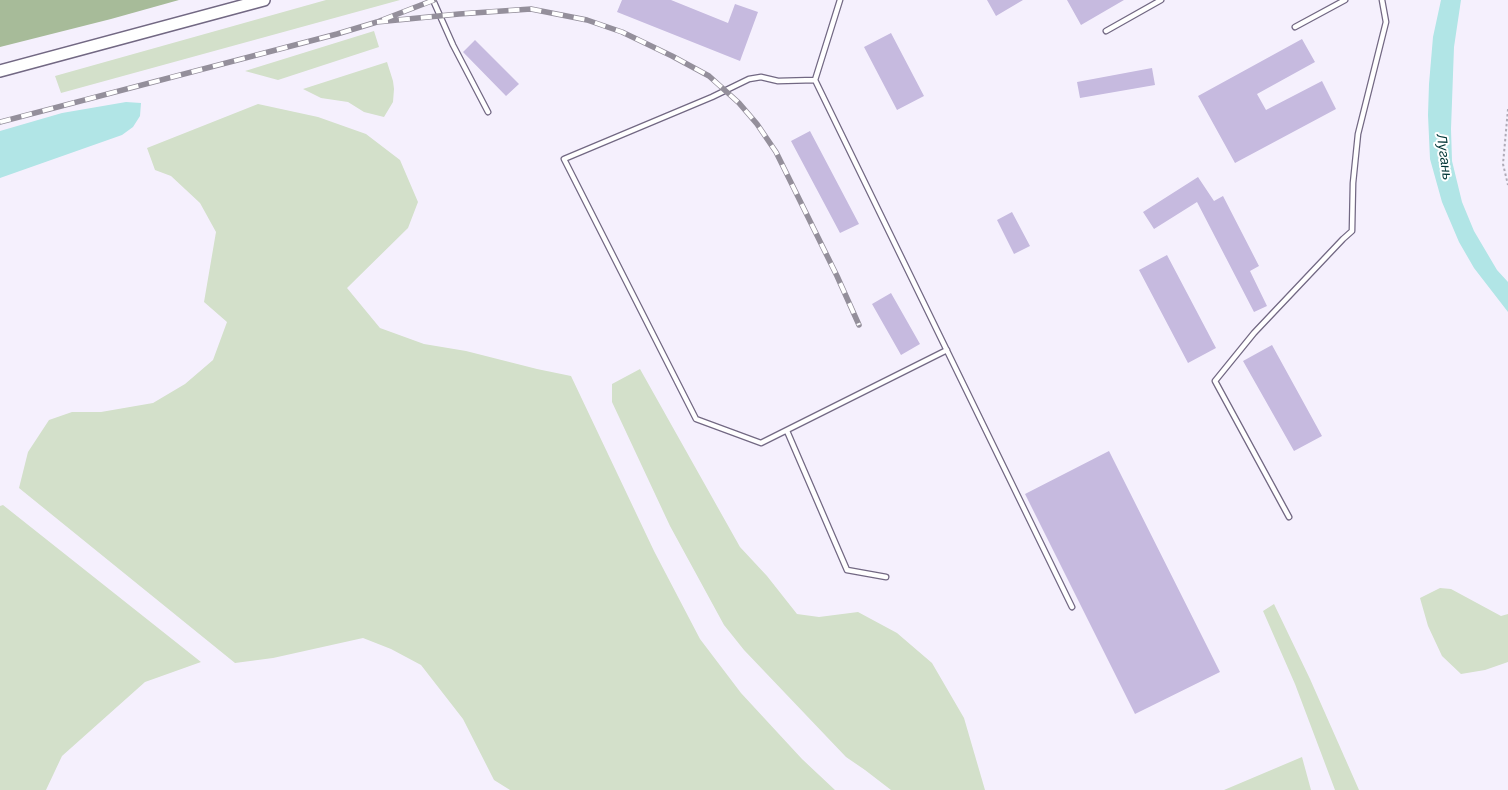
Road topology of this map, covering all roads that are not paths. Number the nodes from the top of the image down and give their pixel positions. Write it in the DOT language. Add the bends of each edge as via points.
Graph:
graph roads {
  1 [pos="264,0"];
  2 [pos="434,0"];
  3 [pos="840,0"];
  4 [pos="1161,0"];
  5 [pos="1345,0"];
  6 [pos="1382,0"];
  7 [pos="1295,27"];
  8 [pos="1106,32"];
  9 [pos="0,71"];
  10 [pos="815,80"];
  11 [pos="488,112"];
  12 [pos="947,350"];
  13 [pos="787,431"];
  14 [pos="1289,517"];
  15 [pos="886,576"];
  16 [pos="1072,607"];
  1 -- 9 [label="street"];
  2 -- 11 [label="lane"];
  3 -- 10 [label="lane"];
  4 -- 8 [label="lane"];
  5 -- 7 [label="lane"];
  6 -- 14 [label="lane" via="1386,22 1358,134 1352,231 1254,332 1214,381"];
  10 -- 12 [label="lane"];
  10 -- 13 [label="lane" via="749,79 564,159 696,419 761,443"];
  12 -- 13 [label="lane"];
  12 -- 16 [label="lane"];
  13 -- 15 [label="lane" via="847,570"];
}
